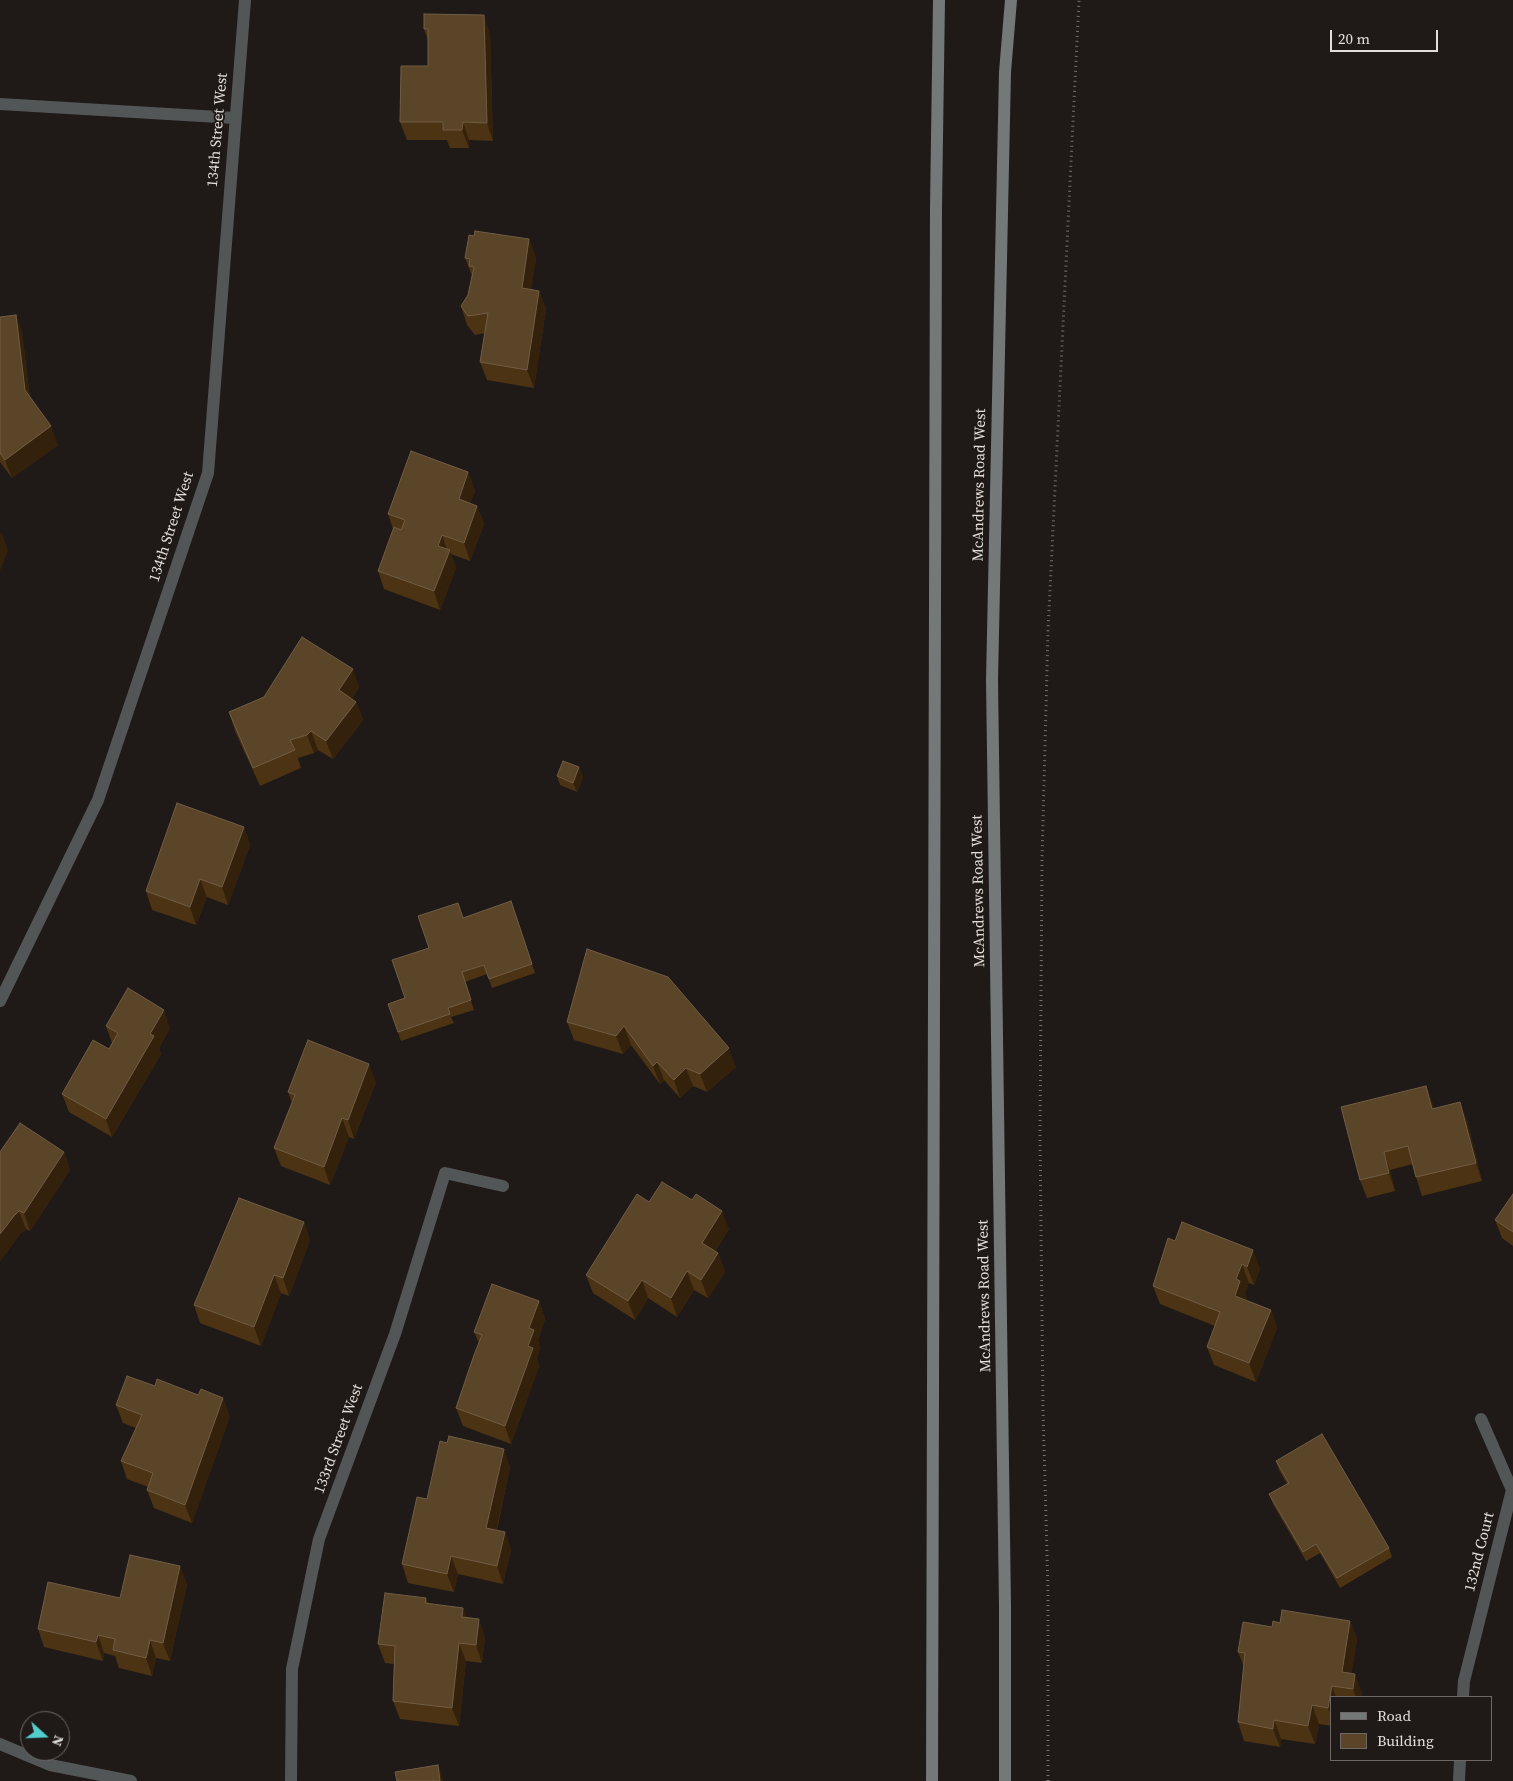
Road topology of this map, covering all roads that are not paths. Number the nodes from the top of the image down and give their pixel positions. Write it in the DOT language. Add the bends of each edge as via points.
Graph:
graph roads {
  1 [pos="245,0"];
  2 [pos="939,0"];
  3 [pos="1011,0"];
  4 [pos="0,104"];
  5 [pos="235,118"];
  6 [pos="0,1002"];
  7 [pos="503,1186"];
  8 [pos="1481,1419"];
  9 [pos="1463,1696"];
  10 [pos="0,1744"];
  11 [pos="1460,1761"];
  12 [pos="131,1781"];
  13 [pos="291,1781"];
  14 [pos="932,1781"];
  15 [pos="1005,1781"];
  16 [pos="1459,1781"];
  1 -- 5 [label="street, 134th Street West"];
  2 -- 14 [label="main road"];
  3 -- 15 [label="main road, McAndrews Road West" via="1005,72 992,680 1006,1606"];
  4 -- 5 [label="street"];
  5 -- 6 [label="street, 134th Street West" via="208,473 98,800"];
  7 -- 13 [label="street, 133rd Street West" via="445,1173 395,1334 319,1539 292,1669"];
  8 -- 9 [label="street, 132nd Court" via="1512,1490 1464,1681"];
  10 -- 12 [label="street" via="50,1765"];
  11 -- 16 [label="street"];
}
